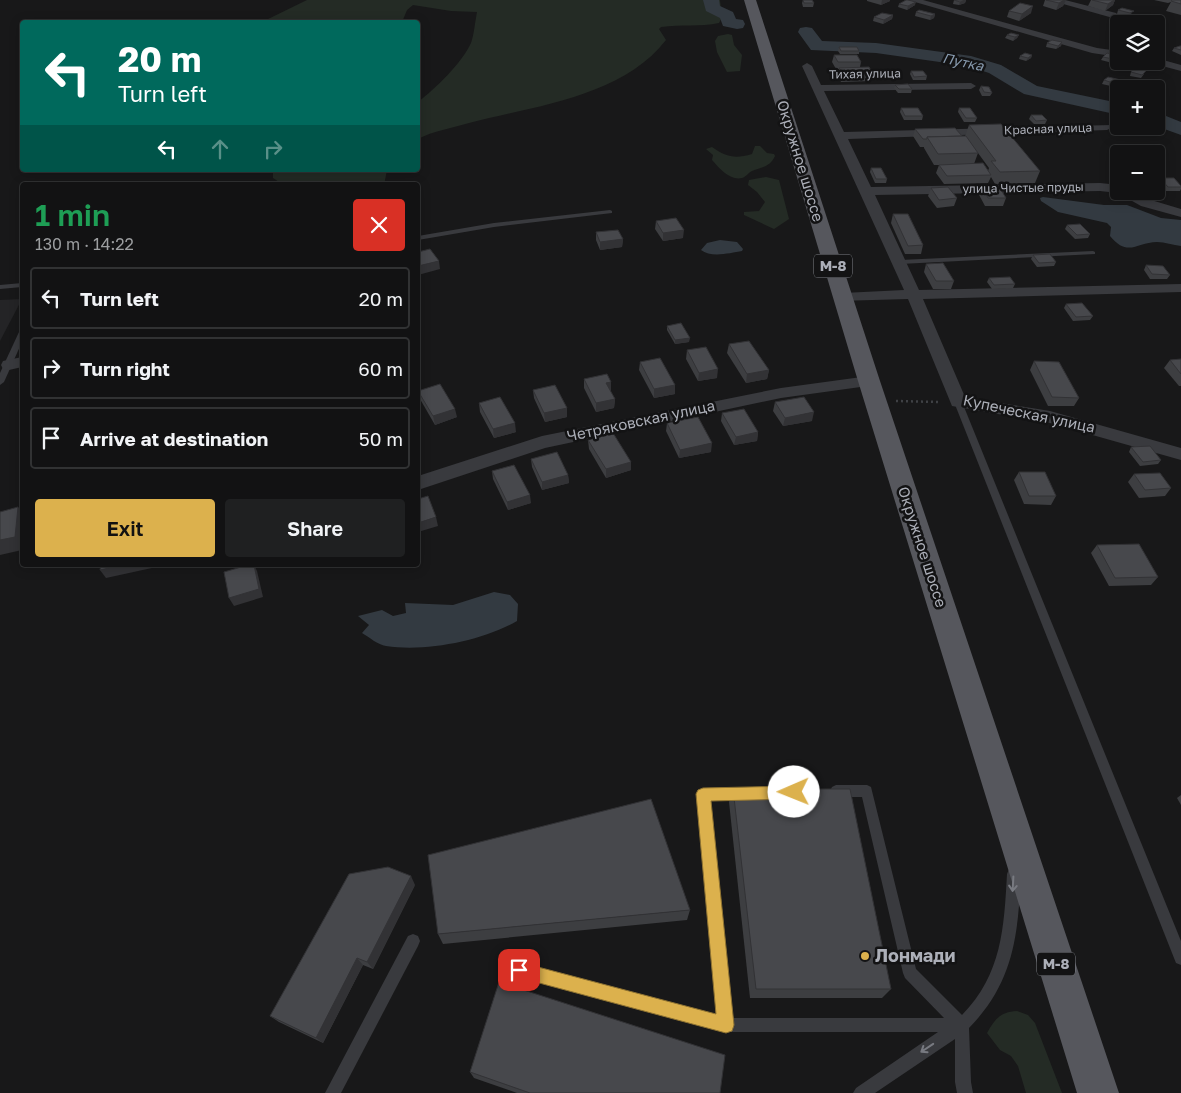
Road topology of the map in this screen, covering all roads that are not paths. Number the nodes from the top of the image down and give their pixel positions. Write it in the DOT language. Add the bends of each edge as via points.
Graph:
graph roads {
  1 [pos="750,0"];
  2 [pos="913,0"];
  3 [pos="1054,0"];
  4 [pos="1113,15"];
  5 [pos="1110,52"];
  6 [pos="1165,63"];
  7 [pos="807,66"];
  8 [pos="1180,67"];
  9 [pos="971,86"];
  10 [pos="819,88"];
  11 [pos="1107,127"];
  12 [pos="839,136"];
  13 [pos="1110,189"];
  14 [pos="867,191"];
  15 [pos="1140,200"];
  16 [pos="610,212"];
  17 [pos="1181,213"];
  18 [pos="420,238"];
  19 [pos="1093,253"];
  20 [pos="900,262"];
  21 [pos="20,285"];
  22 [pos="0,287"];
  23 [pos="1181,288"];
  24 [pos="914,294"];
  25 [pos="843,298"];
  26 [pos="20,344"];
  27 [pos="16,364"];
  28 [pos="869,381"];
  29 [pos="0,382"];
  30 [pos="958,402"];
  31 [pos="1181,454"];
  32 [pos="420,482"];
  33 [pos="819,792"];
  34 [pos="761,793"];
  35 [pos="1016,835"];
  36 [pos="413,941"];
  37 [pos="1181,958"];
  38 [pos="519,970"];
  39 [pos="726,1025"];
  40 [pos="962,1025"];
  41 [pos="333,1093"];
  42 [pos="861,1093"];
  43 [pos="965,1093"];
  44 [pos="1098,1093"];
  1 -- 25 [label="main road, Окружное шоссе / М-8"];
  2 -- 5 [label="street"];
  3 -- 4 [label="street"];
  6 -- 8 [label="street"];
  7 -- 10 [label="street, Купеческая улица"];
  9 -- 10 [label="street, Тихая улица"];
  10 -- 12 [label="street, Купеческая улица"];
  11 -- 12 [label="street, Красная улица"];
  12 -- 14 [label="street, Купеческая улица"];
  13 -- 14 [label="street, улица Чистые пруды"];
  14 -- 20 [label="street, Купеческая улица"];
  15 -- 17 [label="street"];
  16 -- 18 [label="lane" via="494,225"];
  19 -- 20 [label="lane"];
  20 -- 24 [label="street, Купеческая улица"];
  21 -- 22 [label="lane"];
  23 -- 24 [label="street"];
  24 -- 25 [label="street"];
  24 -- 30 [label="street, Купеческая улица"];
  25 -- 28 [label="main road, Окружное шоссе / М-8"];
  26 -- 27 [label="lane"];
  27 -- 29 [label="lane"];
  28 -- 32 [label="street, Четряковская улица" via="781,393 542,442"];
  28 -- 35 [label="main road, Окружное шоссе / М-8"];
  30 -- 31 [label="street, Купеческая улица" via="1050,416"];
  30 -- 37 [label="lane"];
  33 -- 40 [label="lane" via="867,791 910,973"];
  34 -- 39 [label="lane" via="703,794"];
  35 -- 40 [label="lane, one-way" via="1006,953 987,998"];
  35 -- 44 [label="main road, Окружное шоссе / М-8"];
  36 -- 41 [label="lane"];
  38 -- 39 [label="lane"];
  39 -- 40 [label="lane"];
  40 -- 42 [label="lane, one-way"];
  40 -- 43 [label="lane"];
}
